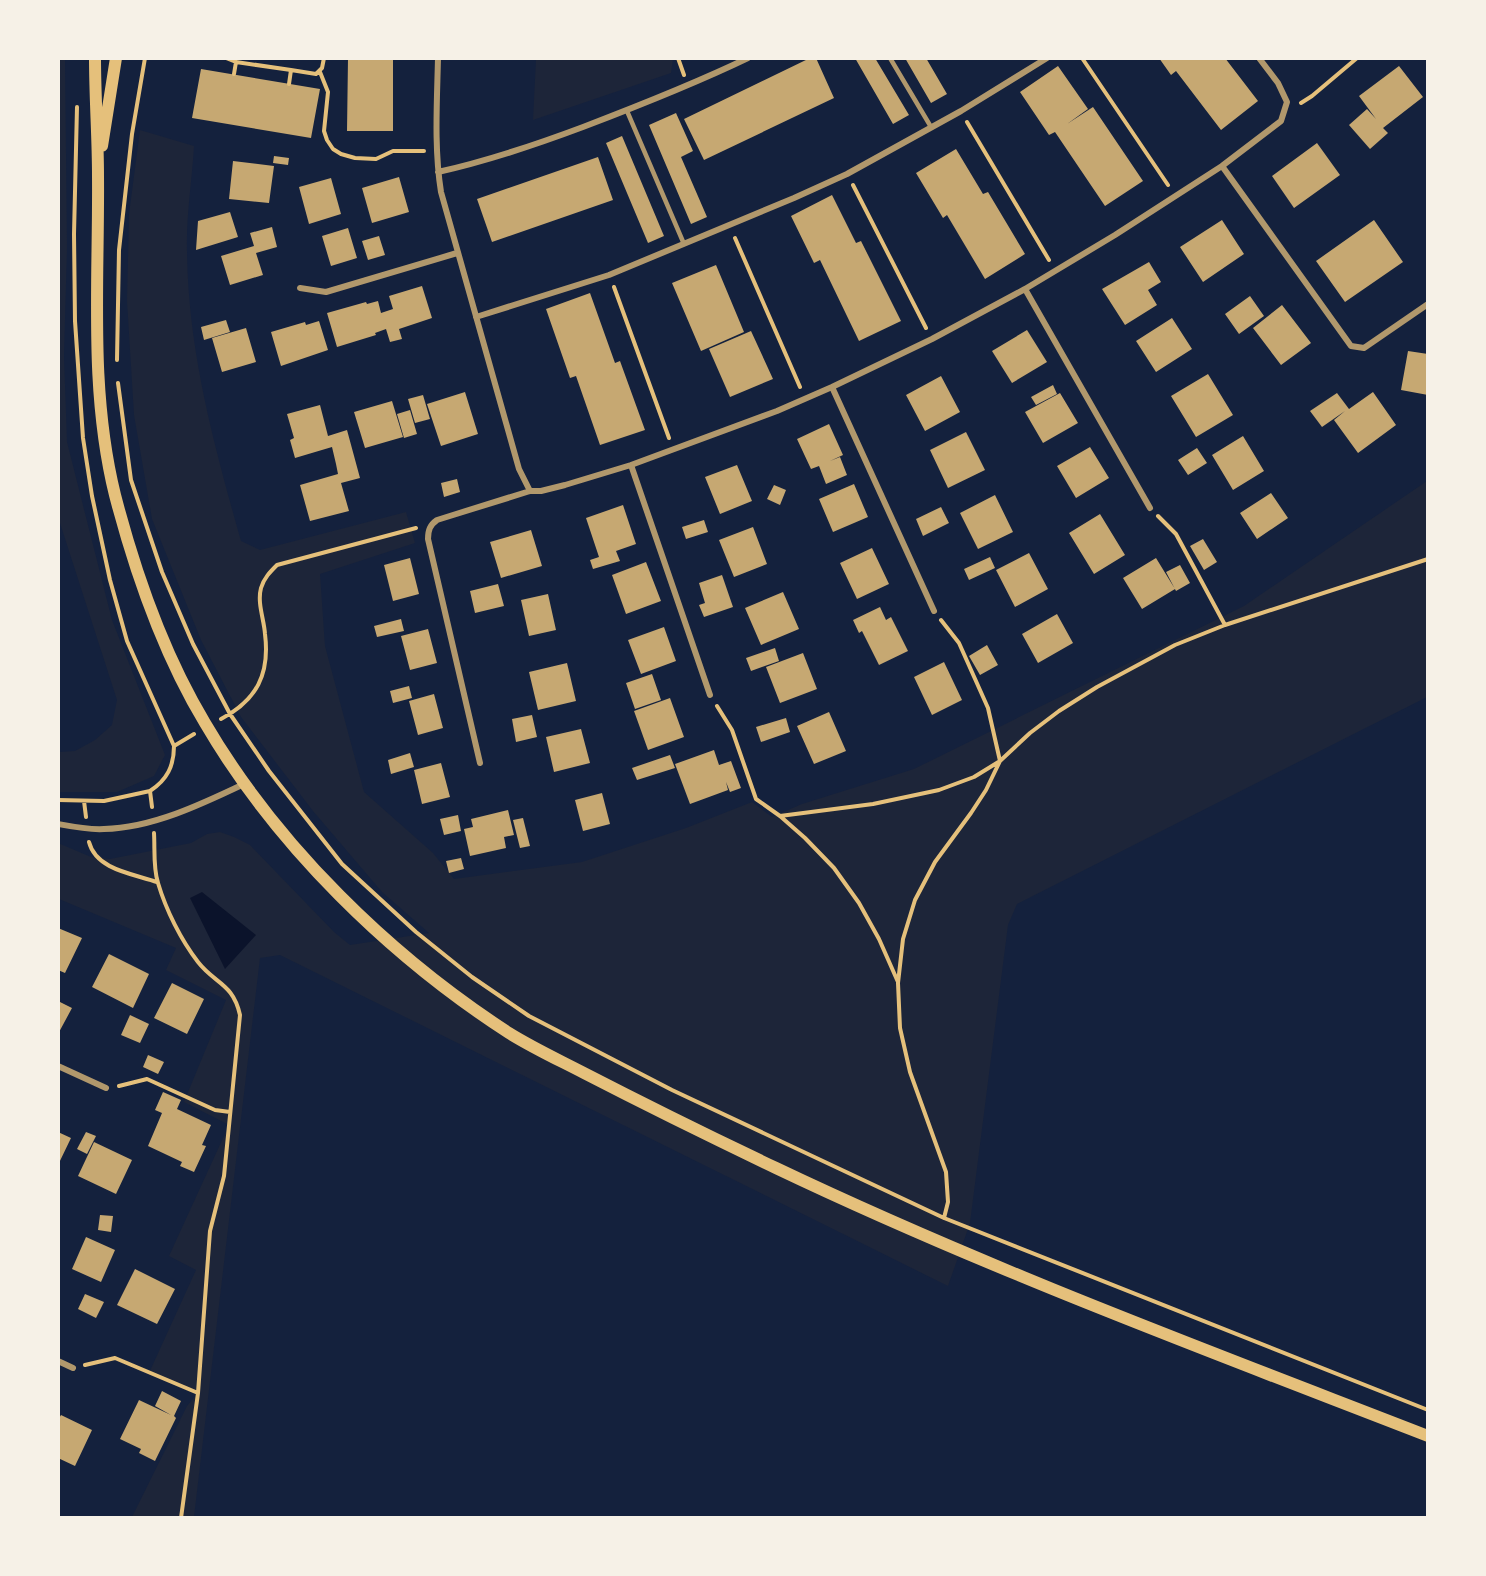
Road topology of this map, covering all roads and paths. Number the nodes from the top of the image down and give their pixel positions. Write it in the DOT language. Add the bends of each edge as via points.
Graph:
graph roads {
  1 [pos="95,58"];
  2 [pos="116,58"];
  3 [pos="145,58"];
  4 [pos="226,58"];
  5 [pos="324,58"];
  6 [pos="438,58"];
  7 [pos="748,58"];
  8 [pos="890,58"];
  9 [pos="1047,58"];
  10 [pos="1082,58"];
  11 [pos="1259,58"];
  12 [pos="1357,58"];
  13 [pos="236,62"];
  14 [pos="291,70"];
  15 [pos="320,72"];
  16 [pos="234,74"];
  17 [pos="289,84"];
  18 [pos="627,111"];
  19 [pos="961,111"];
  20 [pos="1285,112"];
  21 [pos="931,127"];
  22 [pos="437,151"];
  23 [pos="1222,166"];
  24 [pos="98,171"];
  25 [pos="438,172"];
  26 [pos="847,174"];
  27 [pos="1175,196"];
  28 [pos="729,225"];
  29 [pos="684,244"];
  30 [pos="457,253"];
  31 [pos="1055,271"];
  32 [pos="609,275"];
  33 [pos="300,288"];
  34 [pos="1024,289"];
  35 [pos="1428,304"];
  36 [pos="476,316"];
  37 [pos="932,339"];
  38 [pos="117,361"];
  39 [pos="117,372"];
  40 [pos="832,387"];
  41 [pos="805,399"];
  42 [pos="673,450"];
  43 [pos="631,465"];
  44 [pos="530,491"];
  45 [pos="1150,508"];
  46 [pos="432,524"];
  47 [pos="1428,559"];
  48 [pos="934,611"];
  49 [pos="1225,625"];
  50 [pos="710,695"];
  51 [pos="230,714"];
  52 [pos="174,746"];
  53 [pos="1000,761"];
  54 [pos="480,763"];
  55 [pos="245,784"];
  56 [pos="150,791"];
  57 [pos="58,800"];
  58 [pos="84,801"];
  59 [pos="780,816"];
  60 [pos="153,820"];
  61 [pos="58,824"];
  62 [pos="86,829"];
  63 [pos="157,882"];
  64 [pos="898,983"];
  65 [pos="58,1066"];
  66 [pos="106,1089"];
  67 [pos="230,1112"];
  68 [pos="944,1218"];
  69 [pos="58,1361"];
  70 [pos="73,1368"];
  71 [pos="198,1393"];
  72 [pos="1428,1410"];
  73 [pos="1428,1437"];
  74 [pos="181,1518"];
  1 -- 24 [label="main road"];
  2 -- 24 [label="main road"];
  3 -- 38 [label="path" via="132,134 120,250"];
  4 -- 13 [label="path"];
  5 -- 15 [label="path"];
  6 -- 22 [label="street"];
  7 -- 18 [label="street"];
  8 -- 21 [label="lane"];
  9 -- 19 [label="street"];
  10 -- 27 [label="path"];
  11 -- 20 [label="street" via="1283,92"];
  12 -- 20 [label="path" via="1312,96"];
  13 -- 14 [label="path"];
  13 -- 16 [label="path"];
  14 -- 15 [label="path"];
  14 -- 17 [label="path"];
  15 -- 22 [label="path" via="328,92 324,131 333,149 355,158 376,159 393,152"];
  18 -- 25 [label="street" via="509,154"];
  18 -- 29 [label="lane"];
  19 -- 21 [label="street"];
  19 -- 31 [label="path"];
  20 -- 23 [label="street" via="1281,121"];
  21 -- 26 [label="street"];
  22 -- 25 [label="street"];
  23 -- 27 [label="street"];
  23 -- 35 [label="street" via="1351,346 1364,348"];
  24 -- 55 [label="main road" via="96,350 114,490 159,631 203,721"];
  25 -- 30 [label="street"];
  26 -- 28 [label="street"];
  26 -- 37 [label="path"];
  27 -- 31 [label="street"];
  28 -- 29 [label="street"];
  28 -- 41 [label="path"];
  29 -- 32 [label="street"];
  30 -- 33 [label="street" via="326,292"];
  30 -- 36 [label="street"];
  31 -- 34 [label="street"];
  32 -- 36 [label="street"];
  32 -- 42 [label="path"];
  34 -- 37 [label="street"];
  34 -- 45 [label="street"];
  36 -- 44 [label="street" via="519,469"];
  37 -- 40 [label="street"];
  39 -- 51 [label="path" via="131,480 162,572 193,644"];
  40 -- 41 [label="street"];
  40 -- 48 [label="street"];
  41 -- 42 [label="street"];
  42 -- 43 [label="street"];
  43 -- 44 [label="street"];
  43 -- 50 [label="street"];
  44 -- 46 [label="street"];
  45 -- 49 [label="path" via="1176,534"];
  46 -- 51 [label="path" via="277,565 261,587 266,652 261,680 254,694"];
  46 -- 54 [label="street" via="428,538"];
  47 -- 49 [label="path"];
  48 -- 53 [label="path" via="959,643 988,708"];
  49 -- 53 [label="path" via="1175,645 1097,687 1030,733"];
  50 -- 59 [label="path" via="732,730 756,799"];
  51 -- 68 [label="path" via="342,864 416,932 472,976 529,1016 672,1090"];
  52 -- 56 [label="path" via="168,775"];
  53 -- 59 [label="path" via="974,777 939,789 873,804"];
  53 -- 64 [label="path" via="986,790 935,862 915,900 903,939"];
  55 -- 60 [label="street" via="198,806"];
  55 -- 73 [label="main road" via="348,904 457,998 515,1037 659,1112 939,1243"];
  56 -- 58 [label="path"];
  56 -- 60 [label="path"];
  57 -- 58 [label="path"];
  58 -- 62 [label="path"];
  59 -- 64 [label="path" via="834,868 859,903"];
  60 -- 62 [label="street"];
  60 -- 63 [label="path"];
  61 -- 62 [label="street"];
  62 -- 63 [label="path" via="91,850 104,864"];
  63 -- 67 [label="path" via="172,919 198,962 237,1001 240,1015"];
  64 -- 68 [label="path" via="900,1028 910,1072 946,1172 948,1202"];
  65 -- 66 [label="street"];
  66 -- 67 [label="path" via="147,1079 215,1110"];
  67 -- 71 [label="path" via="224,1176 210,1231"];
  68 -- 72 [label="path"];
  69 -- 70 [label="street"];
  70 -- 71 [label="path" via="115,1358"];
  71 -- 74 [label="path"];
}
